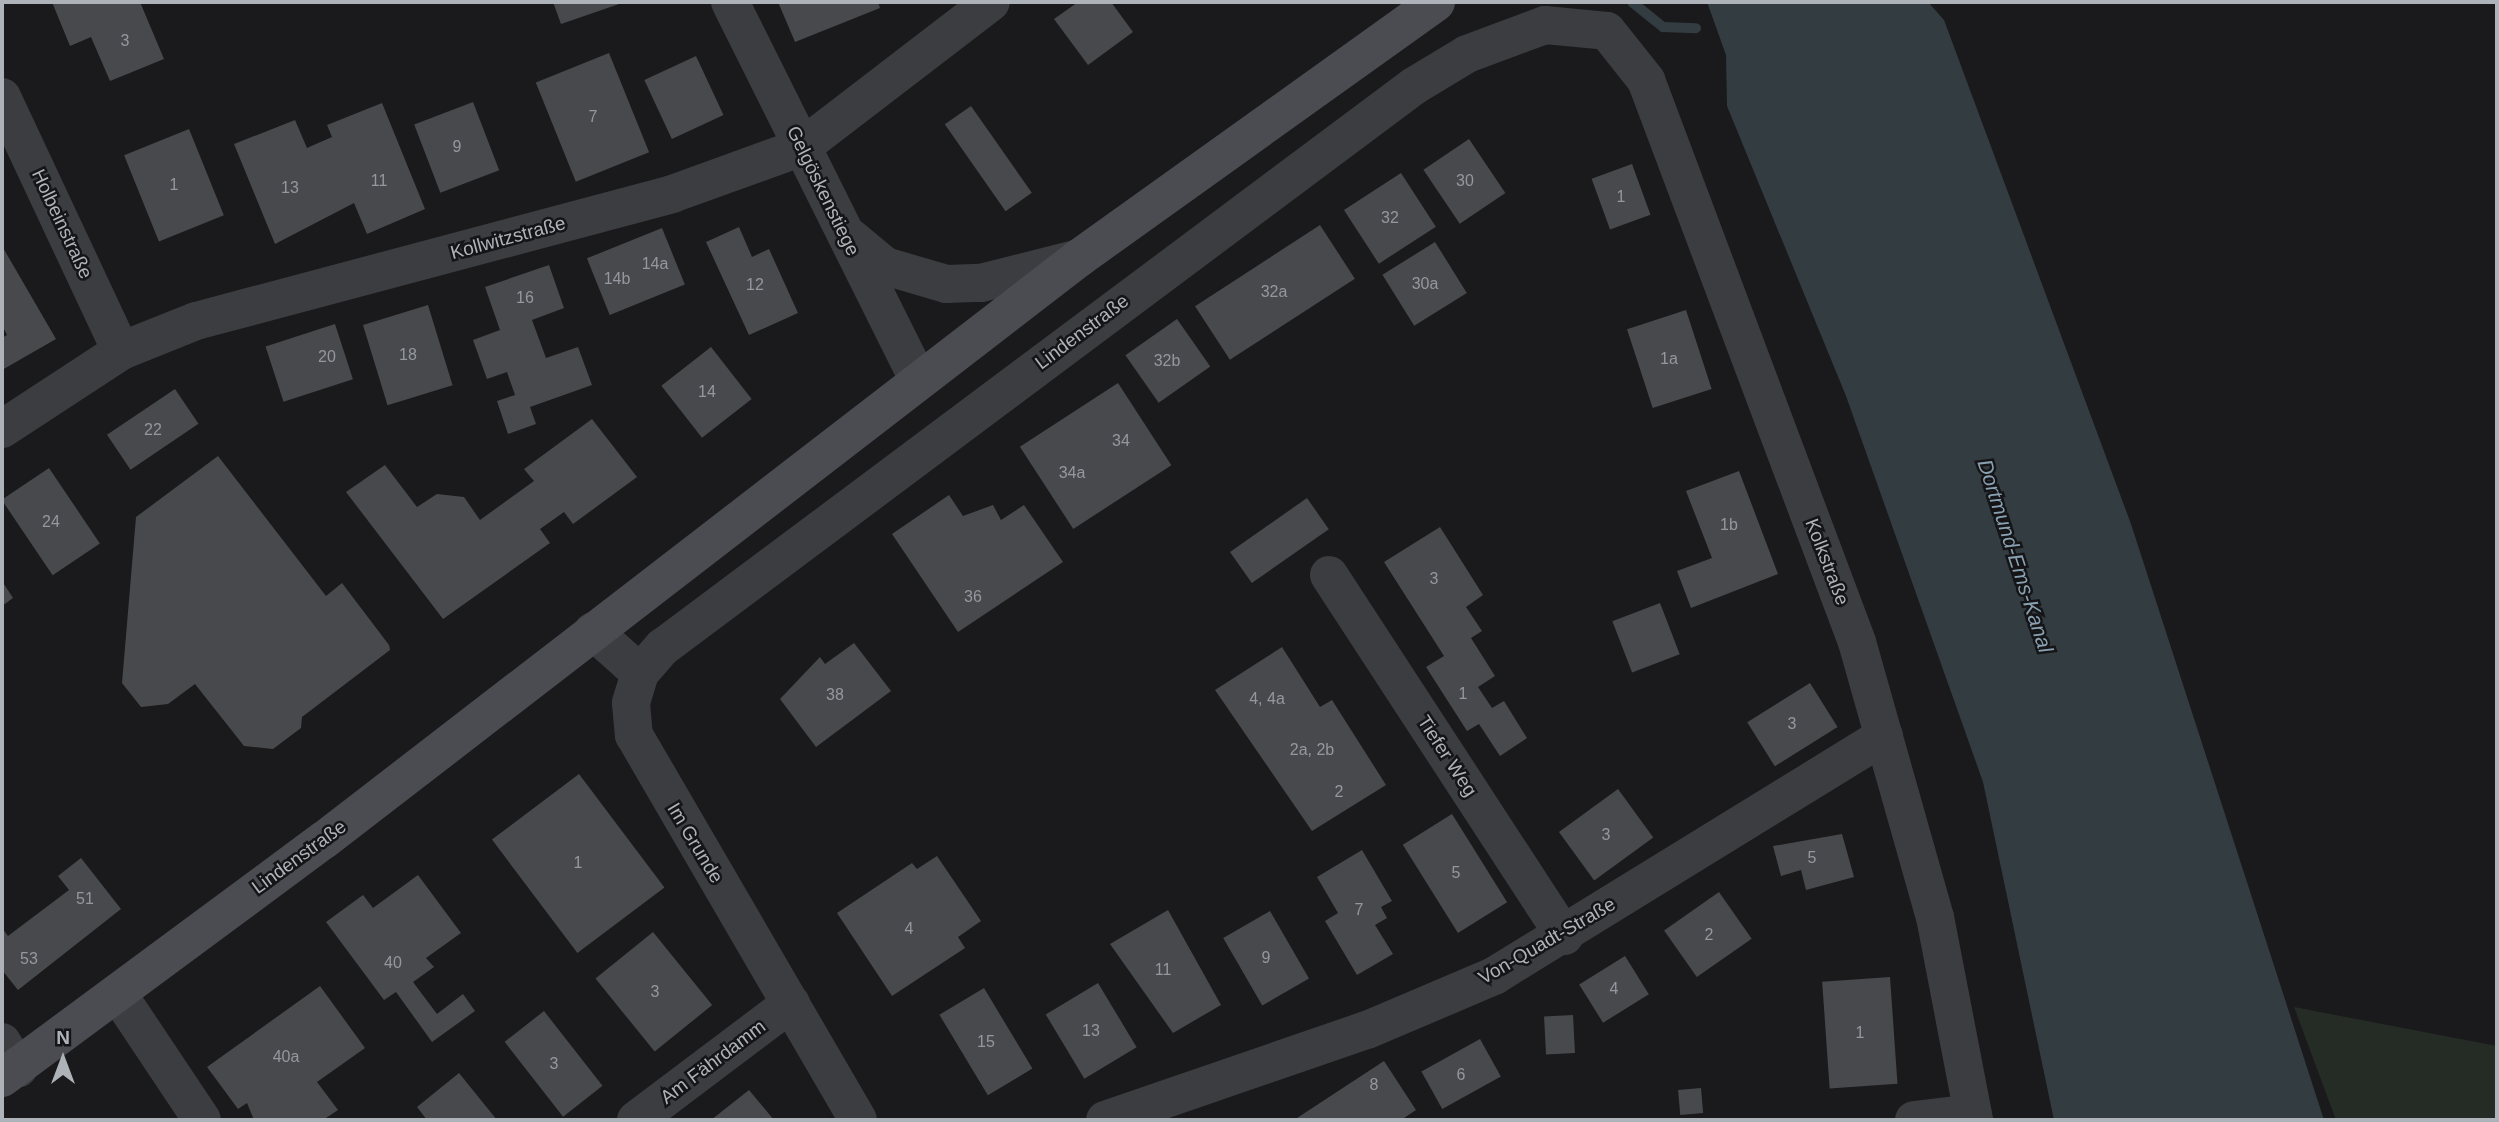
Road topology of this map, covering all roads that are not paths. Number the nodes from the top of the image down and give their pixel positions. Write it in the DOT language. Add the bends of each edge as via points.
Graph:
graph roads {
  1 [pos="730,2"];
  2 [pos="991,2"];
  3 [pos="1436,2"];
  4 [pos="1607,31"];
  5 [pos="2,97"];
  6 [pos="802,147"];
  7 [pos="845,233"];
  8 [pos="1079,258"];
  9 [pos="121,351"];
  10 [pos="918,379"];
  11 [pos="2,429"];
  12 [pos="1329,575"];
  13 [pos="593,631"];
  14 [pos="640,673"];
  15 [pos="1884,736"];
  16 [pos="1564,936"];
  17 [pos="118,995"];
  18 [pos="791,1003"];
  19 [pos="7,1063"];
  20 [pos="1974,1117"];
  21 [pos="202,1120"];
  22 [pos="636,1120"];
  23 [pos="858,1120"];
  24 [pos="1105,1120"];
  25 [pos="1914,1120"];
  1 -- 6 [label="street, Gelgöskenstiege"];
  2 -- 6 [label="street, Kollwitzstraße"];
  3 -- 8 [label="main road, Lindenstraße"];
  4 -- 14 [label="street, Lindenstraße" via="1545,25 1467,54 1414,86 663,647"];
  4 -- 15 [label="street, Kolkstraße" via="1646,80 1857,642"];
  5 -- 9 [label="street, Holbeinstraße"];
  6 -- 7 [label="street, Gelgöskenstiege"];
  6 -- 9 [label="street, Kollwitzstraße" via="672,194 196,321"];
  7 -- 8 [label="street" via="885,267 946,284 981,283"];
  7 -- 10 [label="street, Gelgöskenstiege"];
  8 -- 10 [label="main road, Lindenstraße"];
  9 -- 11 [label="street, Kollwitzstraße"];
  10 -- 13 [label="main road, Lindenstraße"];
  12 -- 16 [label="street, Tiefer Weg"];
  13 -- 14 [label="street"];
  13 -- 17 [label="main road, Lindenstraße"];
  14 -- 18 [label="street, Im Grunde" via="631,703 634,734"];
  15 -- 16 [label="street, Von-Quadt-Straße" via="1735,823"];
  15 -- 20 [label="street, Kolkstraße" via="1935,917"];
  16 -- 24 [label="street, Von-Quadt-Straße" via="1494,976 1367,1030"];
  17 -- 19 [label="main road, Lindenstraße"];
  17 -- 21 [label="street"];
  18 -- 22 [label="street, Am Fährdamm"];
  18 -- 23 [label="street"];
  20 -- 25 [label="street"];
}
